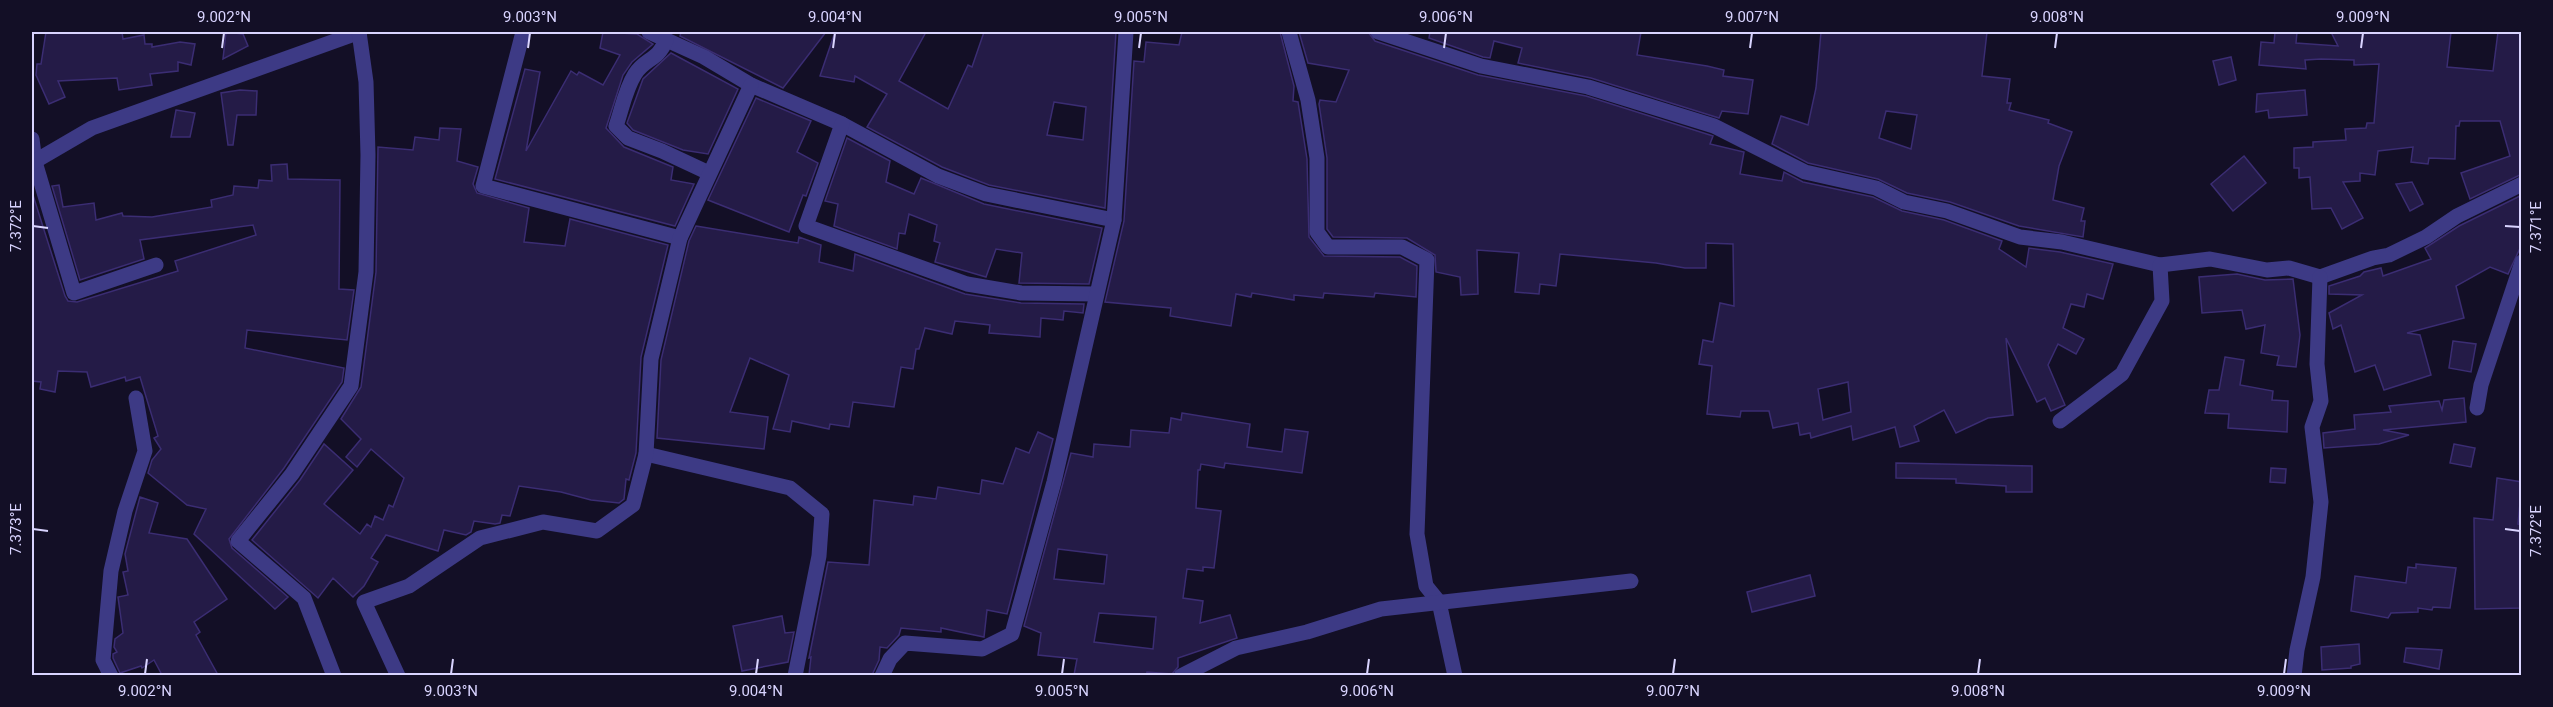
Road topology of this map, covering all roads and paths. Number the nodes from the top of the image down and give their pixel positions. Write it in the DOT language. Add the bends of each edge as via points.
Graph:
graph roads {
  1 [pos="359,32"];
  2 [pos="523,32"];
  3 [pos="649,32"];
  4 [pos="1125,32"];
  5 [pos="1289,32"];
  6 [pos="1378,32"];
  7 [pos="666,40"];
  8 [pos="751,85"];
  9 [pos="842,124"];
  10 [pos="32,139"];
  11 [pos="33,162"];
  12 [pos="709,173"];
  13 [pos="2522,184"];
  14 [pos="1114,220"];
  15 [pos="680,238"];
  16 [pos="2522,262"];
  17 [pos="156,266"];
  18 [pos="2160,266"];
  19 [pos="2320,277"];
  20 [pos="1095,294"];
  21 [pos="136,398"];
  22 [pos="2477,408"];
  23 [pos="2060,421"];
  24 [pos="646,454"];
  25 [pos="1631,581"];
  26 [pos="1439,602"];
  27 [pos="111,675"];
  28 [pos="334,675"];
  29 [pos="398,675"];
  30 [pos="795,675"];
  31 [pos="882,675"];
  32 [pos="1181,675"];
  33 [pos="1455,675"];
  34 [pos="2294,675"];
  1 -- 11 [label="street" via="92,128"];
  1 -- 28 [label="street" via="366,82 366,272 351,386 291,474 238,541 304,598"];
  2 -- 15 [label="street" via="483,186"];
  3 -- 7 [label="street"];
  4 -- 14 [label="street"];
  5 -- 26 [label="street" via="1308,100 1317,158 1317,232 1328,247 1402,247 1427,260 1417,534 1426,586"];
  6 -- 18 [label="street" via="1481,66 1588,87 1714,126 1806,172 1876,188 1904,202 2020,237 2062,242"];
  7 -- 8 [label="street"];
  7 -- 12 [label="street" via="661,53 636,71 616,126 628,138"];
  8 -- 9 [label="street"];
  8 -- 12 [label="street"];
  9 -- 14 [label="street" via="938,176 986,194"];
  9 -- 20 [label="street" via="806,226 967,284 1021,293"];
  10 -- 11 [label="street"];
  11 -- 17 [label="street" via="74,293"];
  12 -- 15 [label="street"];
  13 -- 19 [label="street" via="2389,255"];
  14 -- 20 [label="street"];
  15 -- 24 [label="street" via="651,359"];
  16 -- 22 [label="street"];
  18 -- 19 [label="street" via="2210,259 2267,270 2289,268"];
  18 -- 23 [label="street" via="2162,301 2122,374"];
  19 -- 34 [label="street" via="2317,364 2321,401 2312,427 2321,502 2313,577"];
  20 -- 31 [label="street" via="1054,482 1012,634 982,649 905,643"];
  21 -- 27 [label="street" via="145,452 125,511 111,571 103,660"];
  24 -- 29 [label="street" via="633,505 597,531 543,522 480,538 409,586 364,602"];
  24 -- 30 [label="street" via="790,488 822,514 819,556"];
  25 -- 26 [label="street"];
  26 -- 32 [label="street" via="1381,609 1236,648"];
  26 -- 33 [label="street"];
}
